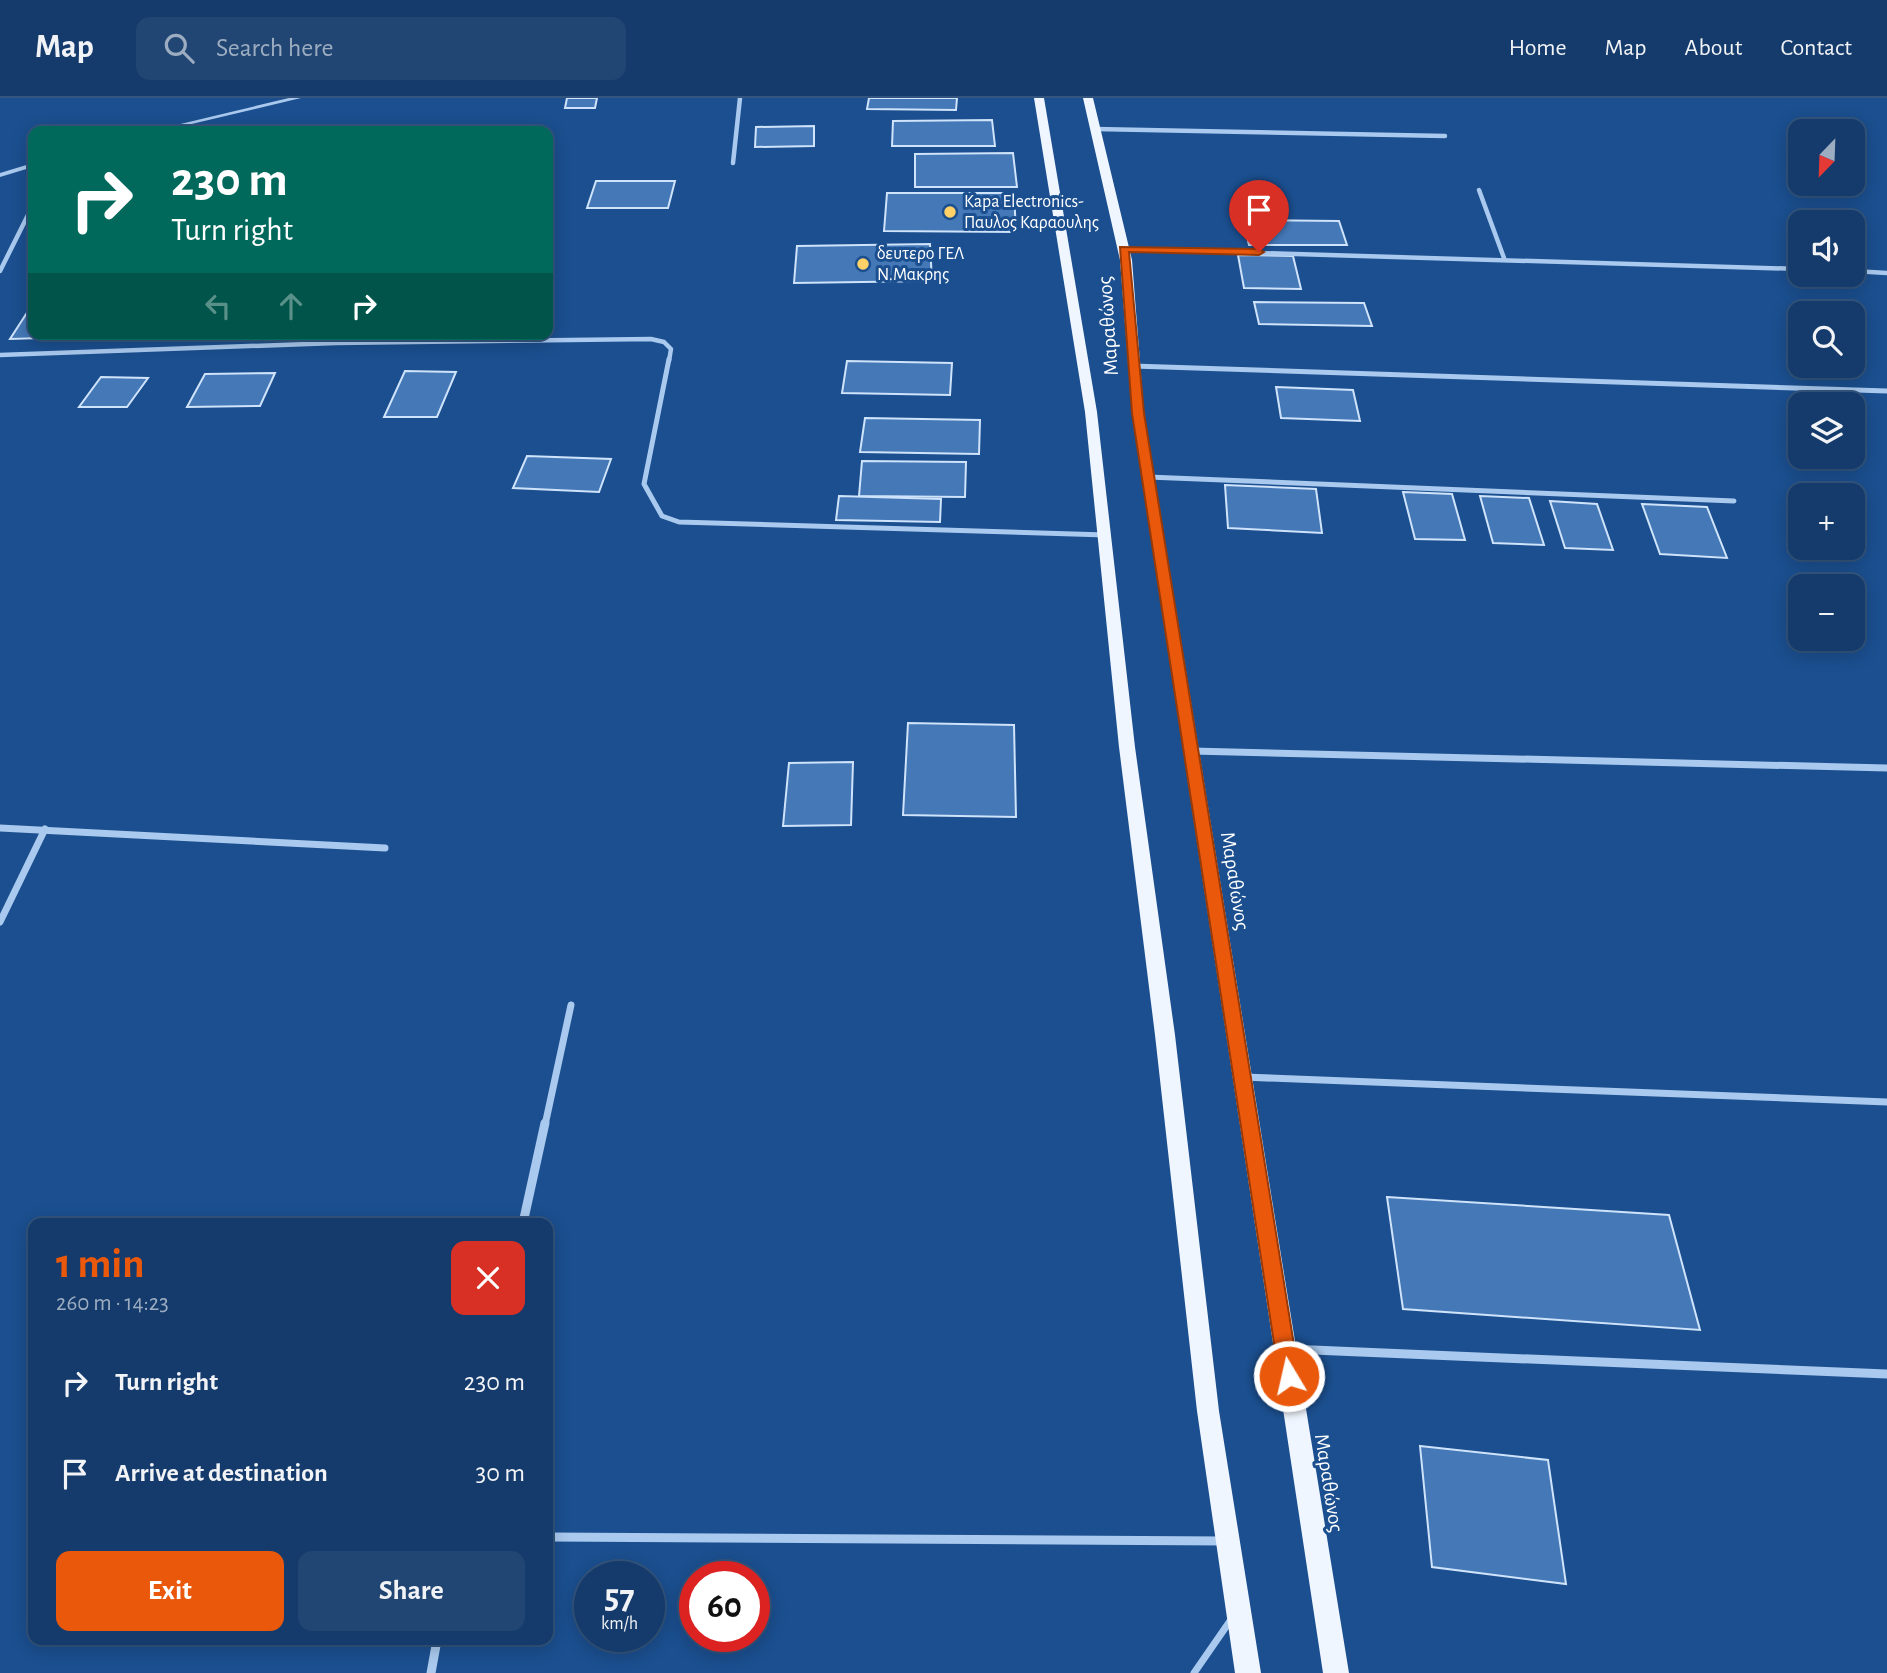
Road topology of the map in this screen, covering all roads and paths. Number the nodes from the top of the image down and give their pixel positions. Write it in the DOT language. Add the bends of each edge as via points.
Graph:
graph roads {
  1 [pos="298,98"];
  2 [pos="740,98"];
  3 [pos="1039,98"];
  4 [pos="1088,98"];
  5 [pos="176,126"];
  6 [pos="1095,129"];
  7 [pos="1446,136"];
  8 [pos="733,163"];
  9 [pos="28,167"];
  10 [pos="0,175"];
  11 [pos="1479,190"];
  12 [pos="28,215"];
  13 [pos="1123,249"];
  14 [pos="1504,258"];
  15 [pos="1788,269"];
  16 [pos="0,271"];
  17 [pos="1865,272"];
  18 [pos="1887,273"];
  19 [pos="0,355"];
  20 [pos="1133,366"];
  21 [pos="1887,391"];
  22 [pos="1149,477"];
  23 [pos="1734,500"];
  24 [pos="1106,535"];
  25 [pos="1191,751"];
  26 [pos="1887,768"];
  27 [pos="0,828"];
  28 [pos="46,829"];
  29 [pos="385,848"];
  30 [pos="0,922"];
  31 [pos="571,1005"];
  32 [pos="1243,1077"];
  33 [pos="1887,1102"];
  34 [pos="524,1218"];
  35 [pos="1285,1349"];
  36 [pos="1887,1374"];
  37 [pos="553,1537"];
  38 [pos="1229,1541"];
  39 [pos="1238,1610"];
  40 [pos="436,1645"];
  41 [pos="431,1673"];
  42 [pos="1194,1673"];
  43 [pos="1248,1673"];
  44 [pos="1336,1673"];
  1 -- 5 [label="street"];
  2 -- 8 [label="street"];
  3 -- 24 [label="main road, Μαραθώνος" via="1091,412"];
  4 -- 6 [label="main road, Μαραθώνος"];
  6 -- 7 [label="street"];
  6 -- 13 [label="main road, Μαραθώνος"];
  9 -- 10 [label="street"];
  11 -- 14 [label="street"];
  12 -- 16 [label="street"];
  13 -- 14 [label="street"];
  13 -- 20 [label="main road, Μαραθώνος"];
  14 -- 15 [label="street"];
  17 -- 18 [label="street"];
  19 -- 24 [label="street" via="336,343 651,339 671,349 644,484 662,516 679,522"];
  20 -- 21 [label="street"];
  20 -- 22 [label="main road, Μαραθώνος"];
  22 -- 23 [label="street"];
  22 -- 25 [label="main road, Μαραθώνος"];
  24 -- 38 [label="main road, Μαραθώνος" via="1127,747 1208,1411"];
  25 -- 26 [label="street"];
  25 -- 32 [label="main road, Μαραθώνος"];
  27 -- 28 [label="street"];
  28 -- 29 [label="street"];
  28 -- 30 [label="street"];
  31 -- 34 [label="street"];
  32 -- 33 [label="street"];
  32 -- 35 [label="main road, Μαραθώνος"];
  35 -- 36 [label="street"];
  35 -- 44 [label="main road, Μαραθώνος"];
  37 -- 38 [label="street"];
  38 -- 39 [label="main road, Μαραθώνος"];
  39 -- 42 [label="lane"];
  39 -- 43 [label="main road, Μαραθώνος"];
  40 -- 41 [label="street"];
}
